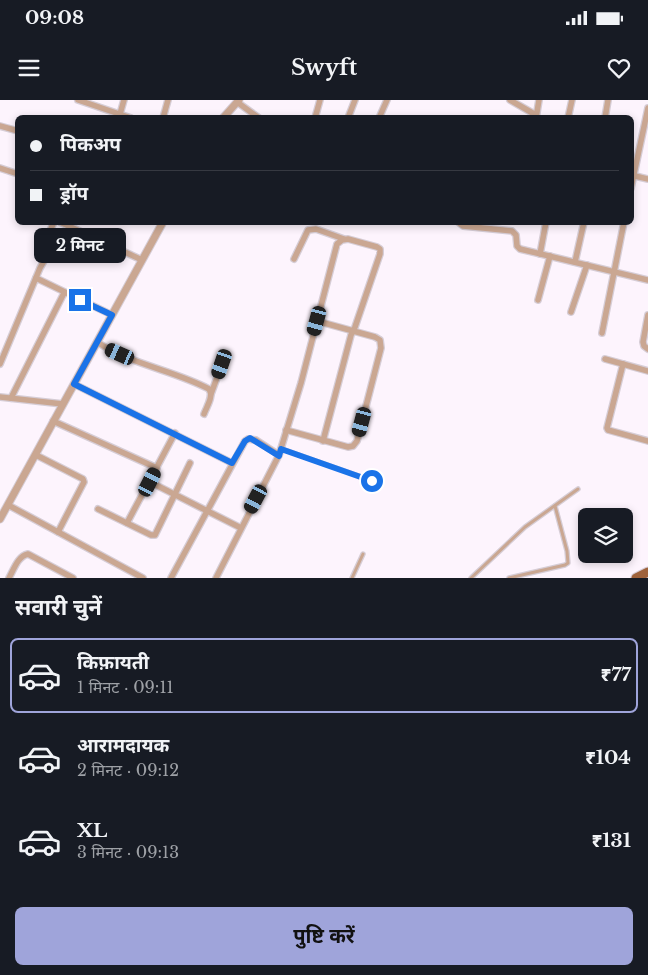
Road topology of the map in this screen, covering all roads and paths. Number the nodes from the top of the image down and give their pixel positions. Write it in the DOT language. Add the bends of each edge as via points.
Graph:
graph roads {
  1 [pos="81,100"];
  2 [pos="124,100"];
  3 [pos="168,100"];
  4 [pos="320,100"];
  5 [pos="355,100"];
  6 [pos="387,100"];
  7 [pos="510,100"];
  8 [pos="539,100"];
  9 [pos="572,100"];
  10 [pos="608,100"];
  11 [pos="238,101"];
  12 [pos="648,108"];
  13 [pos="120,114"];
  14 [pos="164,115"];
  15 [pos="226,115"];
  16 [pos="254,115"];
  17 [pos="316,115"];
  18 [pos="349,115"];
  19 [pos="380,115"];
  20 [pos="534,115"];
  21 [pos="536,115"];
  22 [pos="569,115"];
  23 [pos="606,115"];
  24 [pos="0,126"];
  25 [pos="15,130"];
  26 [pos="0,168"];
  27 [pos="634,171"];
  28 [pos="15,173"];
  29 [pos="634,175"];
  30 [pos="648,179"];
  31 [pos="53,225"];
  32 [pos="66,225"];
  33 [pos="161,225"];
  34 [pos="462,225"];
  35 [pos="545,225"];
  36 [pos="583,225"];
  37 [pos="623,225"];
  38 [pos="344,239"];
  39 [pos="540,254"];
  40 [pos="550,256"];
  41 [pos="294,259"];
  42 [pos="142,260"];
  43 [pos="575,262"];
  44 [pos="587,265"];
  45 [pos="614,272"];
  46 [pos="36,278"];
  47 [pos="648,280"];
  48 [pos="64,293"];
  49 [pos="538,300"];
  50 [pos="571,312"];
  51 [pos="112,315"];
  52 [pos="648,315"];
  53 [pos="317,321"];
  54 [pos="353,330"];
  55 [pos="602,333"];
  56 [pos="97,342"];
  57 [pos="648,349"];
  58 [pos="605,359"];
  59 [pos="0,364"];
  60 [pos="222,364"];
  61 [pos="624,364"];
  62 [pos="648,371"];
  63 [pos="74,384"];
  64 [pos="212,394"];
  65 [pos="0,397"];
  66 [pos="12,398"];
  67 [pos="62,404"];
  68 [pos="204,414"];
  69 [pos="53,421"];
  70 [pos="286,430"];
  71 [pos="175,433"];
  72 [pos="323,440"];
  73 [pos="648,441"];
  74 [pos="281,449"];
  75 [pos="36,455"];
  76 [pos="279,456"];
  77 [pos="190,463"];
  78 [pos="232,463"];
  79 [pos="157,468"];
  80 [pos="372,481"];
  81 [pos="150,482"];
  82 [pos="578,489"];
  83 [pos="176,494"];
  84 [pos="8,505"];
  85 [pos="554,506"];
  86 [pos="98,509"];
  87 [pos="207,510"];
  88 [pos="0,520"];
  89 [pos="127,522"];
  90 [pos="242,528"];
  91 [pos="58,532"];
  92 [pos="363,554"];
  93 [pos="648,572"];
  94 [pos="525,576"];
  95 [pos="9,578"];
  96 [pos="73,578"];
  97 [pos="143,578"];
  98 [pos="171,578"];
  99 [pos="216,578"];
  100 [pos="352,578"];
  101 [pos="471,578"];
  102 [pos="509,578"];
  103 [pos="636,578"];
  1 -- 13 [label="street"];
  2 -- 13 [label="street"];
  3 -- 14 [label="street"];
  4 -- 17 [label="street"];
  5 -- 18 [label="street"];
  6 -- 19 [label="street"];
  7 -- 20 [label="street"];
  8 -- 21 [label="street"];
  9 -- 22 [label="street"];
  10 -- 23 [label="street"];
  11 -- 15 [label="street"];
  11 -- 16 [label="street"];
  12 -- 27 [label="street"];
  24 -- 25 [label="street"];
  26 -- 28 [label="street"];
  29 -- 30 [label="street"];
  31 -- 46 [label="street" via="49,233 56,240"];
  32 -- 42 [label="street"];
  33 -- 42 [label="street"];
  34 -- 39 [label="street" via="512,231 518,248"];
  35 -- 39 [label="street"];
  36 -- 43 [label="street"];
  37 -- 45 [label="street"];
  38 -- 41 [label="street" via="316,229 308,230"];
  38 -- 53 [label="street" via="337,244"];
  38 -- 54 [label="street" via="377,247 380,251"];
  39 -- 40 [label="street"];
  40 -- 43 [label="street"];
  40 -- 49 [label="street"];
  42 -- 51 [label="street"];
  43 -- 44 [label="street"];
  44 -- 45 [label="street"];
  44 -- 50 [label="street"];
  45 -- 47 [label="street"];
  45 -- 55 [label="street"];
  46 -- 48 [label="street"];
  46 -- 59 [label="street"];
  48 -- 51 [label="street"];
  48 -- 66 [label="street"];
  51 -- 56 [label="street"];
  52 -- 57 [label="street" via="642,342"];
  53 -- 54 [label="street"];
  53 -- 70 [label="street"];
  54 -- 72 [label="street"];
  54 -- 72 [label="street" via="380,340 381,348 357,441 348,447"];
  56 -- 63 [label="street"];
  56 -- 64 [label="street" via="132,360 206,387"];
  58 -- 61 [label="street"];
  60 -- 64 [label="street"];
  61 -- 62 [label="street"];
  61 -- 73 [label="street" via="607,428"];
  63 -- 67 [label="street"];
  63 -- 71 [label="street"];
  64 -- 68 [label="street"];
  65 -- 66 [label="street"];
  66 -- 67 [label="street"];
  67 -- 69 [label="street"];
  69 -- 75 [label="street"];
  69 -- 79 [label="street"];
  70 -- 72 [label="street"];
  70 -- 74 [label="street"];
  71 -- 78 [label="street"];
  71 -- 79 [label="street"];
  74 -- 76 [label="street"];
  74 -- 80 [label="lane"];
  75 -- 84 [label="street"];
  75 -- 91 [label="street" via="84,482"];
  76 -- 78 [label="street" via="250,438"];
  76 -- 90 [label="street"];
  77 -- 83 [label="street"];
  78 -- 87 [label="street"];
  79 -- 81 [label="street"];
  81 -- 83 [label="street"];
  81 -- 89 [label="street"];
  82 -- 85 [label="lane"];
  83 -- 87 [label="street"];
  83 -- 89 [label="street" via="154,535"];
  84 -- 88 [label="street"];
  84 -- 91 [label="street"];
  85 -- 94 [label="lane" via="568,563"];
  85 -- 101 [label="lane" via="522,530"];
  86 -- 89 [label="street"];
  87 -- 90 [label="street"];
  87 -- 98 [label="street"];
  90 -- 99 [label="street"];
  91 -- 97 [label="street"];
  92 -- 100 [label="lane"];
  93 -- 103 [label="main road"];
  94 -- 102 [label="lane"];
  95 -- 96 [label="street" via="21,556 28,554"];
}
